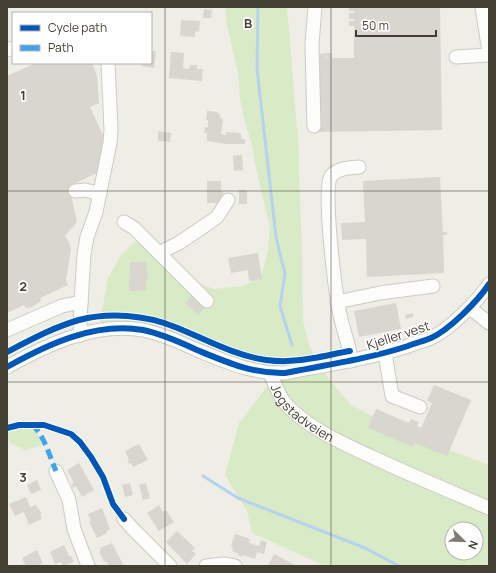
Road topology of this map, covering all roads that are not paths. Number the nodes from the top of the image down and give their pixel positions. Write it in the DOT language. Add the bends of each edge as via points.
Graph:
graph roads {
  1 [pos="315,7"];
  2 [pos="482,7"];
  3 [pos="489,54"];
  4 [pos="456,57"];
  5 [pos="108,64"];
  6 [pos="314,126"];
  7 [pos="359,167"];
  8 [pos="75,191"];
  9 [pos="100,194"];
  10 [pos="228,200"];
  11 [pos="124,222"];
  12 [pos="159,253"];
  13 [pos="489,284"];
  14 [pos="433,286"];
  15 [pos="207,301"];
  16 [pos="81,302"];
  17 [pos="338,302"];
  18 [pos="470,308"];
  19 [pos="489,323"];
  20 [pos="7,330"];
  21 [pos="81,335"];
  22 [pos="385,353"];
  23 [pos="351,361"];
  24 [pos="7,367"];
  25 [pos="270,373"];
  26 [pos="420,408"];
  27 [pos="56,471"];
  28 [pos="489,508"];
  29 [pos="124,519"];
  30 [pos="88,566"];
  31 [pos="170,566"];
  32 [pos="206,566"];
  33 [pos="235,566"];
  1 -- 6 [label="street" via="312,44"];
  2 -- 3 [label="street"];
  3 -- 4 [label="street"];
  5 -- 9 [label="street" via="111,130"];
  7 -- 17 [label="street" via="338,171 329,180 329,230"];
  8 -- 9 [label="street" via="85,190"];
  9 -- 16 [label="street" via="84,254"];
  10 -- 12 [label="street" via="218,217"];
  11 -- 12 [label="street" via="134,228"];
  12 -- 15 [label="street"];
  13 -- 18 [label="street, Kjeller vest"];
  14 -- 17 [label="street"];
  16 -- 20 [label="street" via="62,306"];
  16 -- 21 [label="street"];
  17 -- 23 [label="street"];
  18 -- 19 [label="street"];
  18 -- 22 [label="street, Kjeller vest" via="432,338"];
  21 -- 24 [label="street, Jogstadveien" via="36,351"];
  21 -- 25 [label="street, Jogstadveien" via="110,329 128,328 144,331 172,339 249,370"];
  22 -- 23 [label="street, Kjeller vest"];
  22 -- 26 [label="street" via="392,396"];
  23 -- 25 [label="street, Kjeller vest" via="285,373"];
  25 -- 28 [label="street, Jogstadveien" via="285,403 314,426 362,452"];
  27 -- 30 [label="street" via="69,500 74,529"];
  29 -- 31 [label="street"];
  32 -- 33 [label="street"];
}
